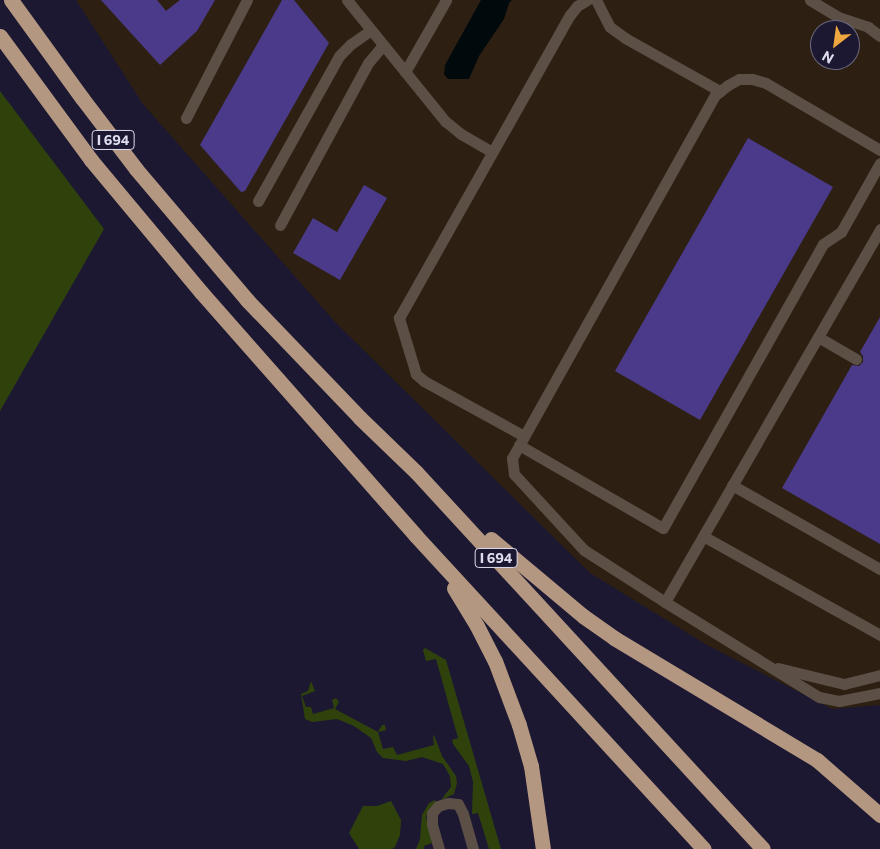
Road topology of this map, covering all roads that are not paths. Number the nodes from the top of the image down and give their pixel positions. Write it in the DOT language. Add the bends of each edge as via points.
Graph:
graph roads {
  1 [pos="11,0"];
  2 [pos="247,0"];
  3 [pos="347,0"];
  4 [pos="446,0"];
  5 [pos="587,0"];
  6 [pos="596,0"];
  7 [pos="810,0"];
  8 [pos="371,30"];
  9 [pos="0,36"];
  10 [pos="880,36"];
  11 [pos="383,44"];
  12 [pos="405,72"];
  13 [pos="720,91"];
  14 [pos="186,118"];
  15 [pos="880,150"];
  16 [pos="492,152"];
  17 [pos="880,164"];
  18 [pos="258,201"];
  19 [pos="280,225"];
  20 [pos="880,229"];
  21 [pos="877,242"];
  22 [pos="818,337"];
  23 [pos="856,359"];
  24 [pos="521,441"];
  25 [pos="732,485"];
  26 [pos="429,486"];
  27 [pos="416,536"];
  28 [pos="704,536"];
  29 [pos="880,569"];
  30 [pos="665,602"];
  31 [pos="880,635"];
  32 [pos="768,666"];
  33 [pos="880,675"];
  34 [pos="880,693"];
  35 [pos="880,815"];
  36 [pos="439,849"];
  37 [pos="473,849"];
  38 [pos="543,849"];
  39 [pos="704,849"];
  40 [pos="763,849"];
  1 -- 26 [label="highway, I 694" via="88,106 193,238 300,357"];
  2 -- 14 [label="street"];
  3 -- 8 [label="street"];
  4 -- 12 [label="street"];
  5 -- 16 [label="street" via="570,16"];
  6 -- 13 [label="street" via="610,27"];
  7 -- 10 [label="street" via="838,17 868,27"];
  8 -- 11 [label="street"];
  8 -- 18 [label="street" via="339,56"];
  9 -- 27 [label="highway, I 694" via="142,224"];
  11 -- 12 [label="street"];
  11 -- 19 [label="street" via="368,63"];
  12 -- 16 [label="street" via="445,121"];
  13 -- 15 [label="street" via="739,79 766,84"];
  13 -- 24 [label="street"];
  16 -- 24 [label="street" via="399,318 416,374"];
  17 -- 24 [label="street" via="841,232 823,244 663,528"];
  20 -- 21 [label="street"];
  21 -- 22 [label="street"];
  22 -- 23 [label="street"];
  22 -- 25 [label="street"];
  24 -- 30 [label="street" via="512,458 514,474 584,550"];
  25 -- 28 [label="street"];
  25 -- 29 [label="street"];
  26 -- 35 [label="highway" via="583,616 817,760"];
  26 -- 40 [label="highway, I 694"];
  27 -- 38 [label="highway" via="462,600 506,688 531,766"];
  27 -- 39 [label="highway, I 694"];
  28 -- 30 [label="street"];
  28 -- 31 [label="street"];
  30 -- 32 [label="street"];
  32 -- 33 [label="street" via="844,684"];
  32 -- 34 [label="street" via="828,700 850,701"];
  36 -- 37 [label="street" via="432,813 438,806 448,803 458,804"];
}
